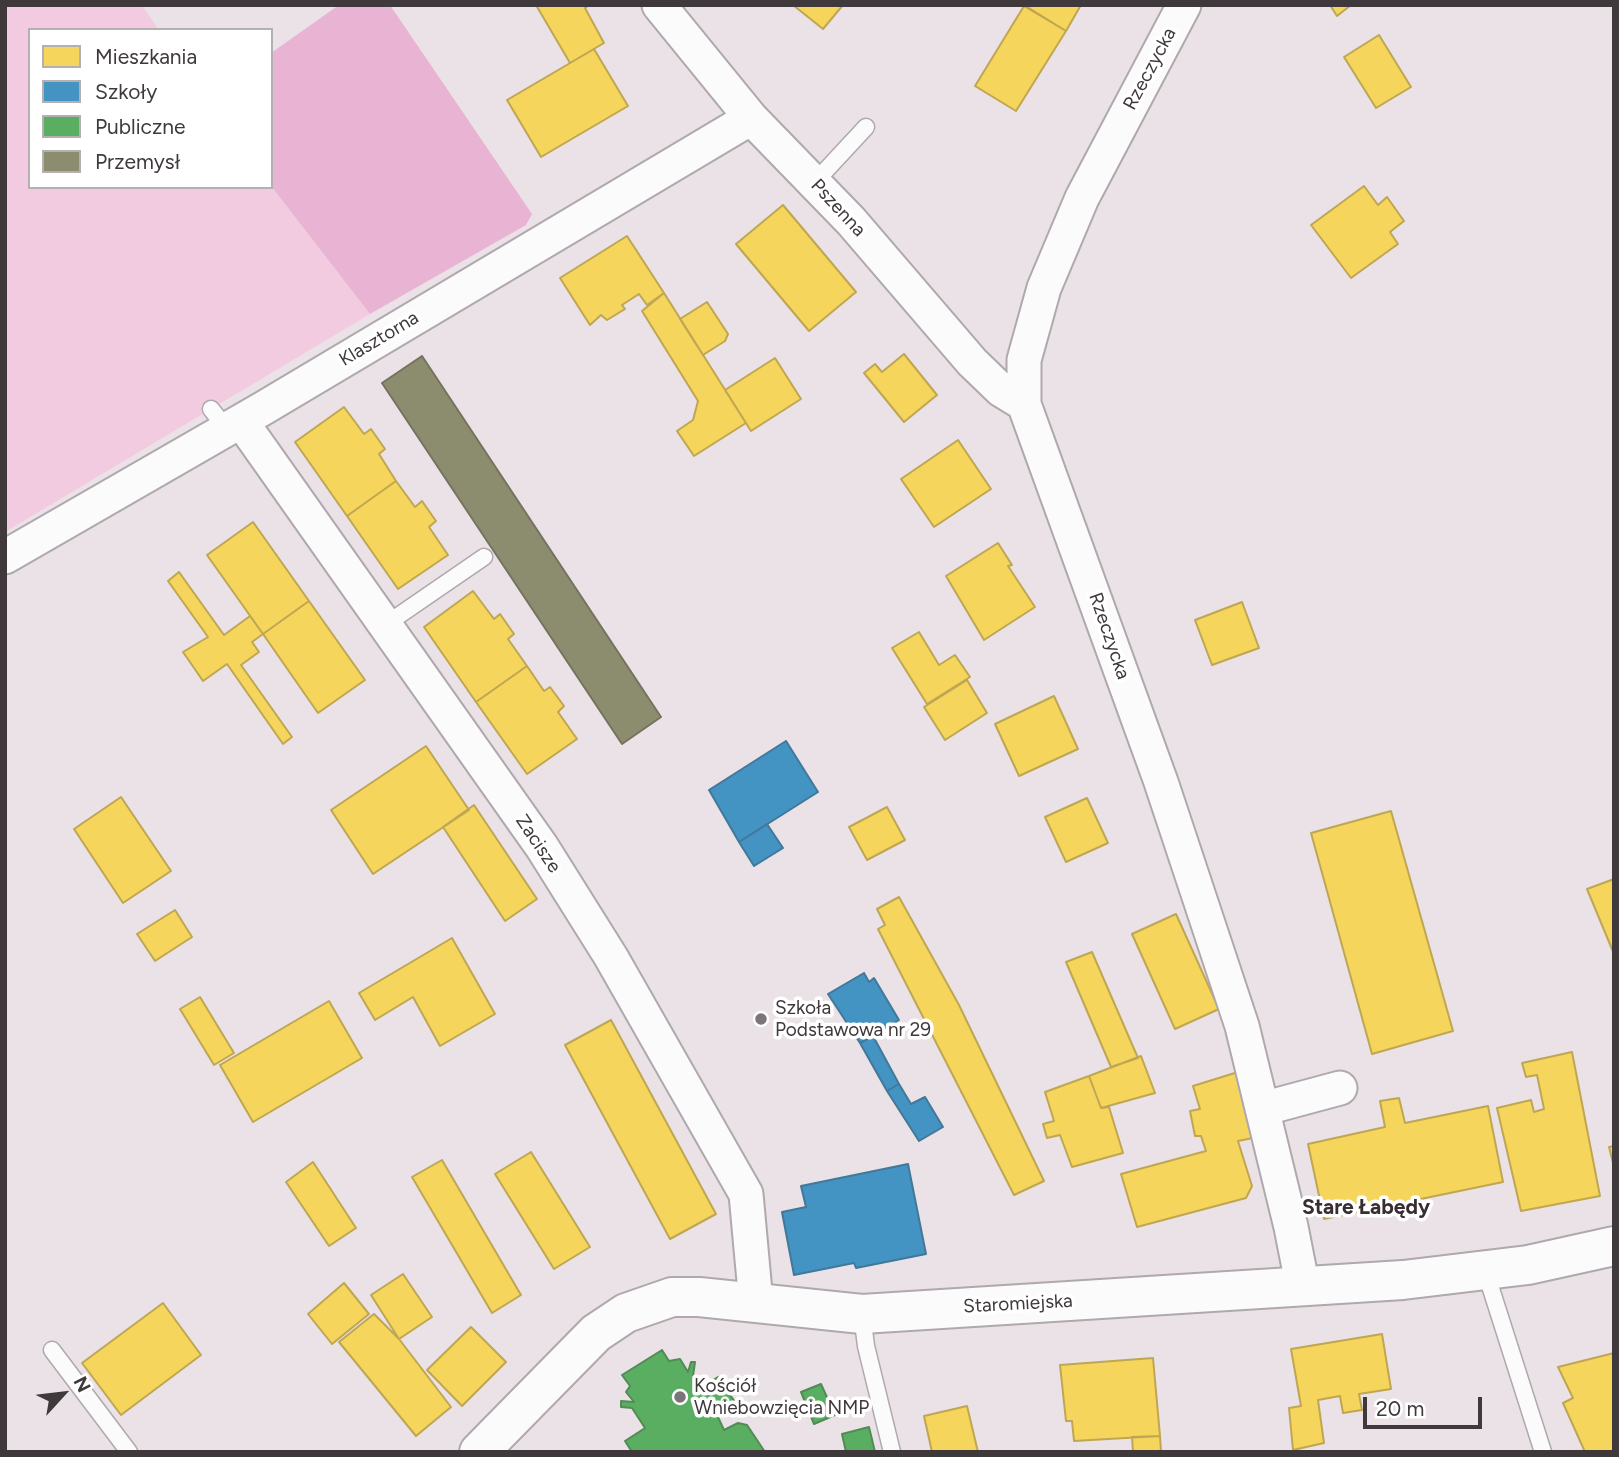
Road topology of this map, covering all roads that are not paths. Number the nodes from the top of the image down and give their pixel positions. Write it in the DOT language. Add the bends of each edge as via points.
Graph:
graph roads {
  1 [pos="659,5"];
  2 [pos="1184,5"];
  3 [pos="751,118"];
  4 [pos="866,127"];
  5 [pos="814,183"];
  6 [pos="1024,404"];
  7 [pos="226,419"];
  8 [pos="5,557"];
  9 [pos="484,557"];
  10 [pos="385,625"];
  11 [pos="1340,1088"];
  12 [pos="1262,1109"];
  13 [pos="1614,1246"];
  14 [pos="1485,1270"];
  15 [pos="1303,1288"];
  16 [pos="756,1303"];
  17 [pos="862,1314"];
  18 [pos="52,1350"];
  19 [pos="129,1452"];
  20 [pos="478,1452"];
  21 [pos="892,1452"];
  22 [pos="1543,1452"];
  1 -- 3 [label="street, Pszenna"];
  2 -- 6 [label="street, Rzeczycka" via="1082,198 1044,288 1024,360"];
  3 -- 5 [label="street, Pszenna"];
  3 -- 7 [label="street, Klasztorna"];
  4 -- 5 [label="lane"];
  5 -- 6 [label="street, Pszenna" via="972,362 1001,390"];
  6 -- 12 [label="street, Rzeczycka" via="1166,795 1242,1026"];
  7 -- 8 [label="street, Klasztorna"];
  7 -- 10 [label="street, Zacisze"];
  9 -- 10 [label="lane"];
  10 -- 16 [label="street, Zacisze" via="542,847 611,957 746,1194"];
  11 -- 12 [label="street"];
  12 -- 15 [label="street, Rzeczycka"];
  13 -- 14 [label="street, Staromiejska"];
  14 -- 15 [label="street, Staromiejska"];
  14 -- 22 [label="lane"];
  15 -- 17 [label="street, Staromiejska"];
  16 -- 17 [label="street, Staromiejska"];
  16 -- 20 [label="street, Staromiejska" via="672,1297 626,1313 581,1346"];
  17 -- 21 [label="lane"];
  18 -- 19 [label="lane"];
}
